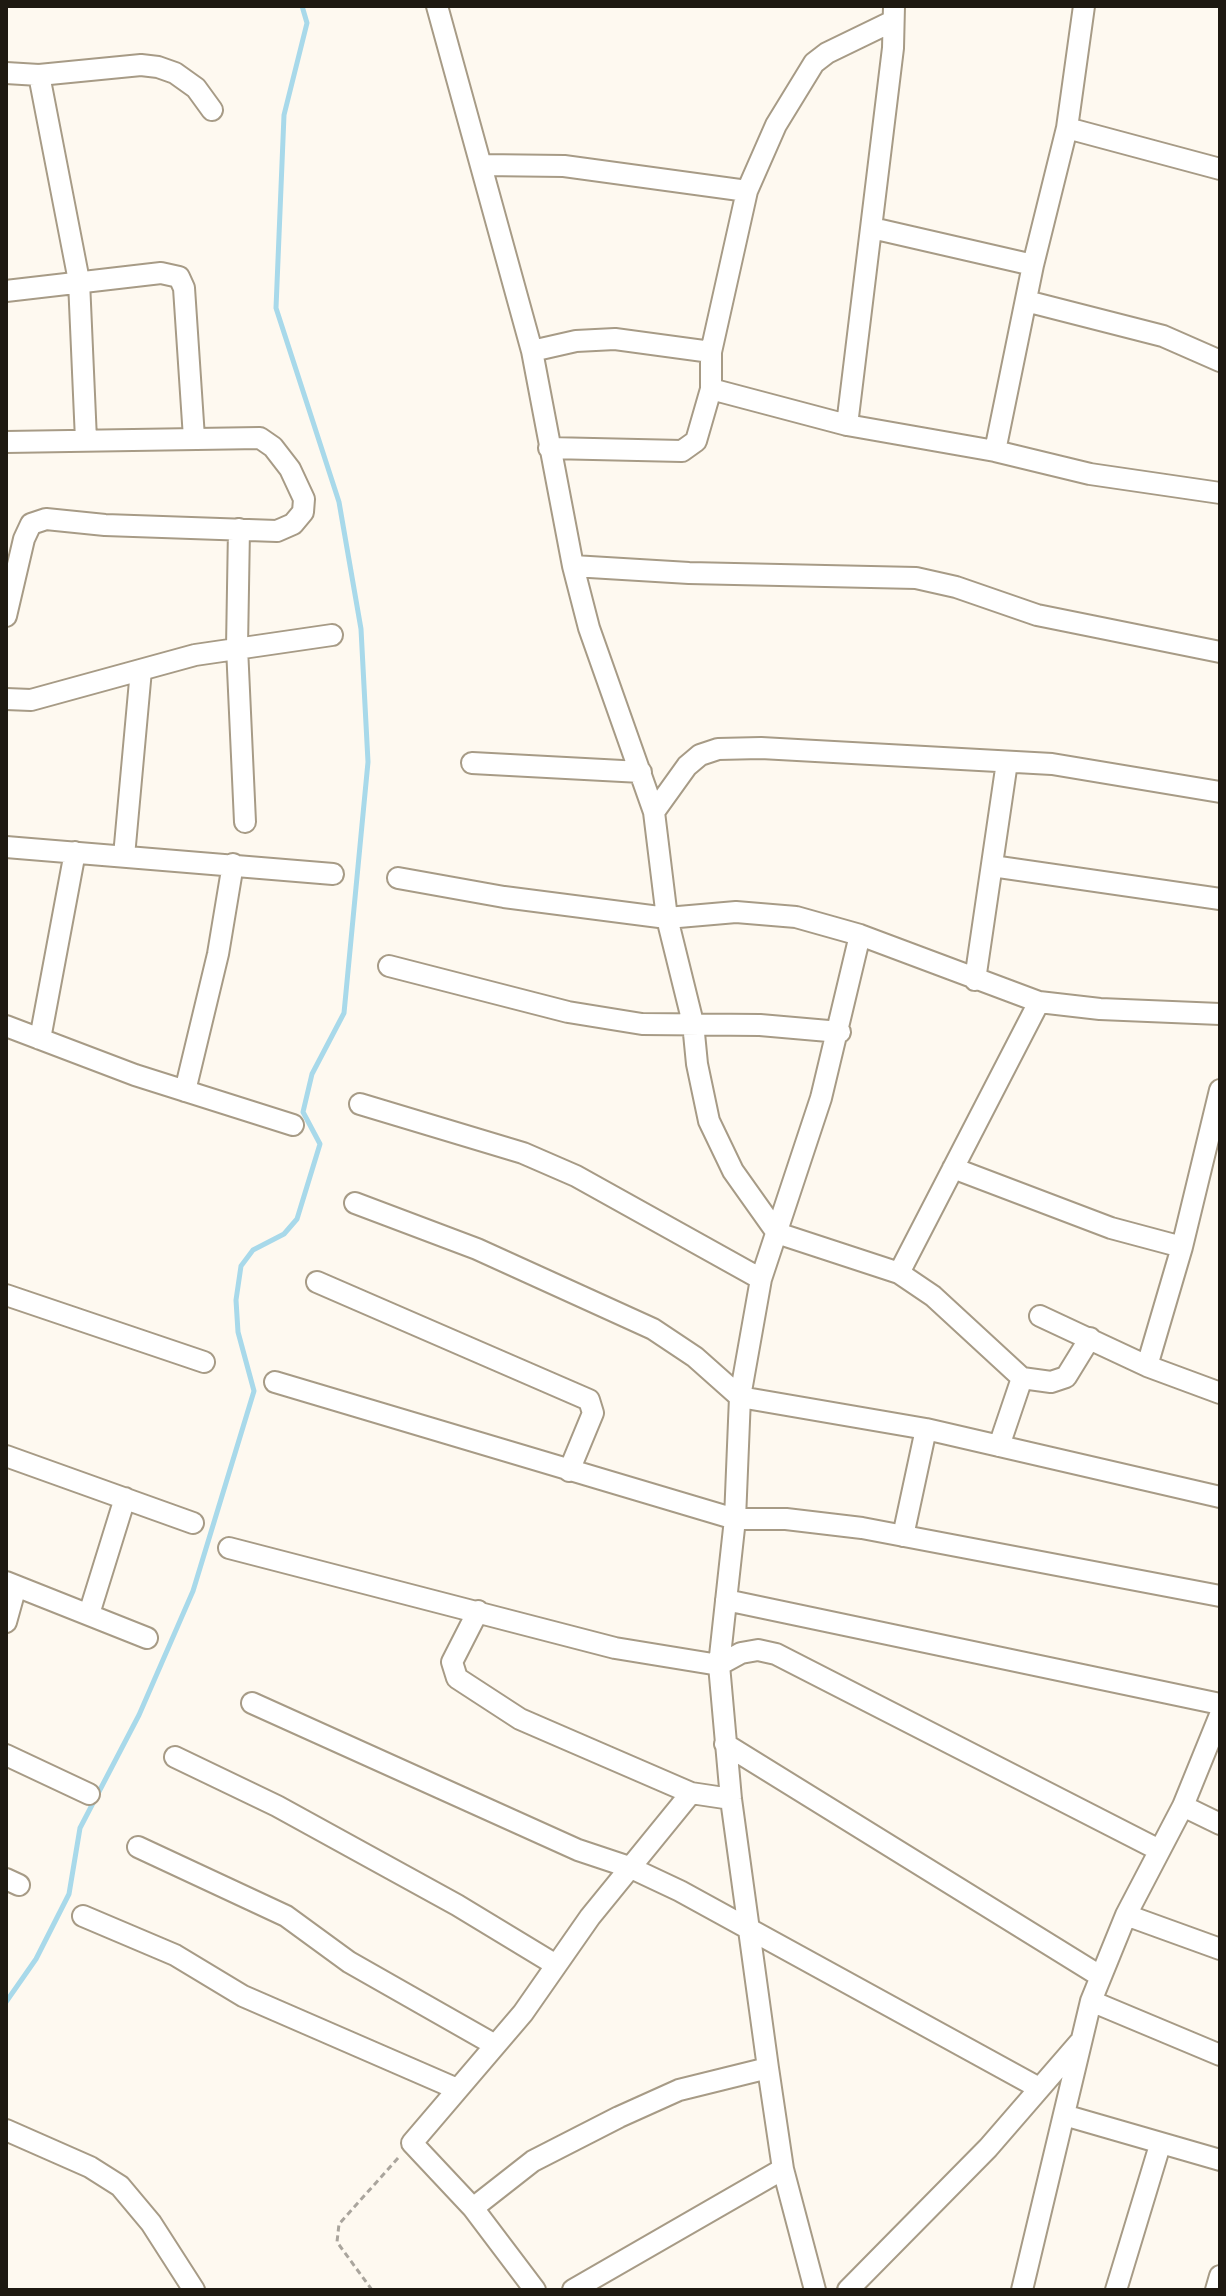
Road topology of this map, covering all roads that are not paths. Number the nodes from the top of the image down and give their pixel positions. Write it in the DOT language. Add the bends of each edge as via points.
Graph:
graph roads {
  1 [pos="437,6"];
  2 [pos="1084,6"];
  3 [pos="893,14"];
  4 [pos="6,73"];
  5 [pos="39,75"];
  6 [pos="212,110"];
  7 [pos="1067,128"];
  8 [pos="482,165"];
  9 [pos="1220,169"];
  10 [pos="747,191"];
  11 [pos="872,228"];
  12 [pos="1033,265"];
  13 [pos="79,281"];
  14 [pos="6,291"];
  15 [pos="1026,301"];
  16 [pos="532,351"];
  17 [pos="711,352"];
  18 [pos="1220,361"];
  19 [pos="711,389"];
  20 [pos="847,425"];
  21 [pos="194,438"];
  22 [pos="86,440"];
  23 [pos="6,442"];
  24 [pos="549,448"];
  25 [pos="995,451"];
  26 [pos="1220,493"];
  27 [pos="239,529"];
  28 [pos="573,566"];
  29 [pos="6,616"];
  30 [pos="332,635"];
  31 [pos="237,647"];
  32 [pos="1220,652"];
  33 [pos="141,670"];
  34 [pos="6,699"];
  35 [pos="1007,762"];
  36 [pos="472,763"];
  37 [pos="641,772"];
  38 [pos="1220,792"];
  39 [pos="654,812"];
  40 [pos="245,822"];
  41 [pos="6,847"];
  42 [pos="75,852"];
  43 [pos="124,856"];
  44 [pos="233,864"];
  45 [pos="992,866"];
  46 [pos="333,874"];
  47 [pos="398,878"];
  48 [pos="1220,899"];
  49 [pos="667,918"];
  50 [pos="860,935"];
  51 [pos="389,966"];
  52 [pos="975,980"];
  53 [pos="1039,1002"];
  54 [pos="1220,1014"];
  55 [pos="693,1023"];
  56 [pos="6,1026"];
  57 [pos="840,1032"];
  58 [pos="40,1039"];
  59 [pos="1220,1090"];
  60 [pos="185,1091"];
  61 [pos="360,1104"];
  62 [pos="293,1125"];
  63 [pos="953,1168"];
  64 [pos="355,1203"];
  65 [pos="777,1233"];
  66 [pos="1182,1247"];
  67 [pos="899,1273"];
  68 [pos="761,1279"];
  69 [pos="317,1282"];
  70 [pos="6,1295"];
  71 [pos="1040,1316"];
  72 [pos="1090,1338"];
  73 [pos="204,1362"];
  74 [pos="1147,1366"];
  75 [pos="1022,1378"];
  76 [pos="275,1382"];
  77 [pos="1220,1393"];
  78 [pos="740,1397"];
  79 [pos="926,1429"];
  80 [pos="999,1446"];
  81 [pos="6,1456"];
  82 [pos="569,1471"];
  83 [pos="1220,1497"];
  84 [pos="125,1498"];
  85 [pos="735,1519"];
  86 [pos="193,1523"];
  87 [pos="903,1536"];
  88 [pos="229,1548"];
  89 [pos="11,1584"];
  90 [pos="1220,1596"];
  91 [pos="726,1600"];
  92 [pos="478,1611"];
  93 [pos="89,1614"];
  94 [pos="6,1622"];
  95 [pos="147,1638"];
  96 [pos="719,1665"];
  97 [pos="252,1703"];
  98 [pos="1220,1704"];
  99 [pos="1220,1715"];
  100 [pos="725,1744"];
  101 [pos="6,1755"];
  102 [pos="175,1757"];
  103 [pos="691,1793"];
  104 [pos="89,1794"];
  105 [pos="731,1799"];
  106 [pos="1183,1806"];
  107 [pos="1220,1824"];
  108 [pos="138,1847"];
  109 [pos="1159,1850"];
  110 [pos="629,1867"];
  111 [pos="1126,1915"];
  112 [pos="83,1916"];
  113 [pos="747,1928"];
  114 [pos="1220,1949"];
  115 [pos="556,1965"];
  116 [pos="1100,1976"];
  117 [pos="1091,2001"];
  118 [pos="1079,2043"];
  119 [pos="495,2045"];
  120 [pos="1220,2055"];
  121 [pos="768,2068"];
  122 [pos="1039,2088"];
  123 [pos="457,2089"];
  124 [pos="1064,2115"];
  125 [pos="6,2130"];
  126 [pos="1160,2145"];
  127 [pos="1220,2160"];
  128 [pos="783,2169"];
  129 [pos="473,2208"];
  130 [pos="1220,2276"];
  131 [pos="194,2290"];
  132 [pos="535,2290"];
  133 [pos="573,2290"];
  134 [pos="815,2290"];
  135 [pos="848,2290"];
  136 [pos="1022,2290"];
  137 [pos="1116,2290"];
  138 [pos="1216,2290"];
  1 -- 8 [label="street"];
  2 -- 7 [label="street"];
  3 -- 10 [label="street" via="814,63 776,125"];
  3 -- 11 [label="street"];
  4 -- 5 [label="street"];
  5 -- 6 [label="street" via="158,67 196,88"];
  5 -- 13 [label="street"];
  7 -- 9 [label="street"];
  7 -- 12 [label="street"];
  8 -- 10 [label="street" via="564,166"];
  8 -- 16 [label="street"];
  10 -- 17 [label="street"];
  11 -- 12 [label="street"];
  11 -- 20 [label="street"];
  12 -- 15 [label="street"];
  13 -- 14 [label="street"];
  13 -- 21 [label="street" via="170,273 183,281"];
  13 -- 22 [label="street"];
  15 -- 18 [label="street" via="1163,336"];
  15 -- 25 [label="street"];
  16 -- 17 [label="street" via="615,339"];
  16 -- 24 [label="street"];
  17 -- 19 [label="street"];
  19 -- 20 [label="street"];
  19 -- 24 [label="street" via="696,441 682,451"];
  20 -- 25 [label="street"];
  21 -- 22 [label="street"];
  21 -- 27 [label="street" via="260,438 290,469 304,499 303,512 293,524 277,531"];
  22 -- 23 [label="street"];
  24 -- 28 [label="street"];
  25 -- 26 [label="street" via="1090,474"];
  27 -- 29 [label="street" via="46,519 31,524"];
  27 -- 31 [label="street"];
  28 -- 32 [label="street" via="916,578 1037,615"];
  28 -- 37 [label="street" via="607,685"];
  30 -- 31 [label="street"];
  31 -- 33 [label="street"];
  31 -- 40 [label="street"];
  33 -- 34 [label="street" via="31,700"];
  33 -- 43 [label="street"];
  35 -- 38 [label="street" via="1052,764"];
  35 -- 39 [label="street" via="718,749 687,766"];
  35 -- 45 [label="street"];
  36 -- 37 [label="street"];
  37 -- 39 [label="street"];
  39 -- 49 [label="street"];
  41 -- 42 [label="street"];
  42 -- 43 [label="street"];
  42 -- 58 [label="street"];
  43 -- 44 [label="street"];
  44 -- 46 [label="street"];
  44 -- 60 [label="street"];
  45 -- 48 [label="street"];
  45 -- 52 [label="street"];
  47 -- 49 [label="street"];
  49 -- 50 [label="street" via="766,914"];
  49 -- 55 [label="street"];
  50 -- 52 [label="street"];
  50 -- 57 [label="street"];
  51 -- 55 [label="street" via="568,1012 642,1024"];
  52 -- 53 [label="street"];
  53 -- 54 [label="street"];
  53 -- 63 [label="street"];
  55 -- 57 [label="street"];
  55 -- 65 [label="street" via="709,1121 733,1171"];
  56 -- 58 [label="street"];
  57 -- 65 [label="street"];
  58 -- 60 [label="street"];
  59 -- 66 [label="street"];
  60 -- 62 [label="street"];
  61 -- 68 [label="street" via="523,1153 576,1176"];
  63 -- 66 [label="street" via="1111,1228"];
  63 -- 67 [label="street"];
  64 -- 78 [label="street" via="477,1249 653,1329"];
  65 -- 67 [label="street"];
  65 -- 68 [label="street"];
  66 -- 74 [label="street"];
  67 -- 75 [label="street" via="933,1296"];
  68 -- 78 [label="street"];
  69 -- 82 [label="street" via="589,1400 593,1413"];
  70 -- 73 [label="street"];
  71 -- 72 [label="street"];
  72 -- 74 [label="street"];
  72 -- 75 [label="street" via="1066,1377 1051,1382"];
  74 -- 77 [label="street"];
  75 -- 80 [label="street"];
  76 -- 82 [label="street"];
  78 -- 79 [label="street"];
  78 -- 85 [label="street"];
  79 -- 80 [label="street"];
  79 -- 87 [label="street"];
  80 -- 83 [label="street"];
  81 -- 84 [label="street"];
  82 -- 85 [label="street"];
  84 -- 86 [label="street"];
  84 -- 93 [label="street"];
  85 -- 87 [label="street" via="817,1522"];
  85 -- 91 [label="street"];
  87 -- 90 [label="street"];
  88 -- 92 [label="street"];
  89 -- 93 [label="street"];
  89 -- 94 [label="street"];
  91 -- 96 [label="street"];
  91 -- 98 [label="street"];
  92 -- 96 [label="street" via="615,1648"];
  92 -- 103 [label="street" via="452,1662 457,1678 520,1719"];
  93 -- 95 [label="street"];
  96 -- 100 [label="street"];
  96 -- 109 [label="street" via="741,1653 776,1654"];
  97 -- 110 [label="street" via="578,1850"];
  99 -- 106 [label="street"];
  100 -- 105 [label="street"];
  100 -- 116 [label="street"];
  101 -- 104 [label="street"];
  102 -- 115 [label="street" via="277,1806"];
  103 -- 105 [label="street"];
  103 -- 110 [label="street"];
  105 -- 113 [label="street"];
  106 -- 107 [label="street"];
  106 -- 109 [label="street"];
  108 -- 119 [label="street" via="286,1916 349,1962"];
  109 -- 111 [label="street"];
  110 -- 113 [label="street"];
  110 -- 115 [label="street"];
  111 -- 114 [label="street"];
  111 -- 116 [label="street"];
  112 -- 123 [label="street" via="175,1955 243,1996"];
  113 -- 121 [label="street"];
  113 -- 122 [label="street"];
  115 -- 119 [label="street"];
  116 -- 117 [label="street"];
  117 -- 118 [label="street"];
  117 -- 120 [label="street"];
  118 -- 122 [label="street"];
  118 -- 124 [label="street"];
  119 -- 123 [label="street"];
  121 -- 128 [label="street"];
  121 -- 129 [label="street" via="679,2090 619,2117 533,2161"];
  122 -- 135 [label="street" via="988,2148"];
  123 -- 129 [label="street" via="412,2143"];
  124 -- 126 [label="street"];
  124 -- 136 [label="street"];
  125 -- 131 [label="street" via="120,2186"];
  126 -- 127 [label="street"];
  126 -- 137 [label="street"];
  128 -- 133 [label="street"];
  128 -- 134 [label="street"];
  129 -- 132 [label="street"];
  130 -- 138 [label="street"];
}
